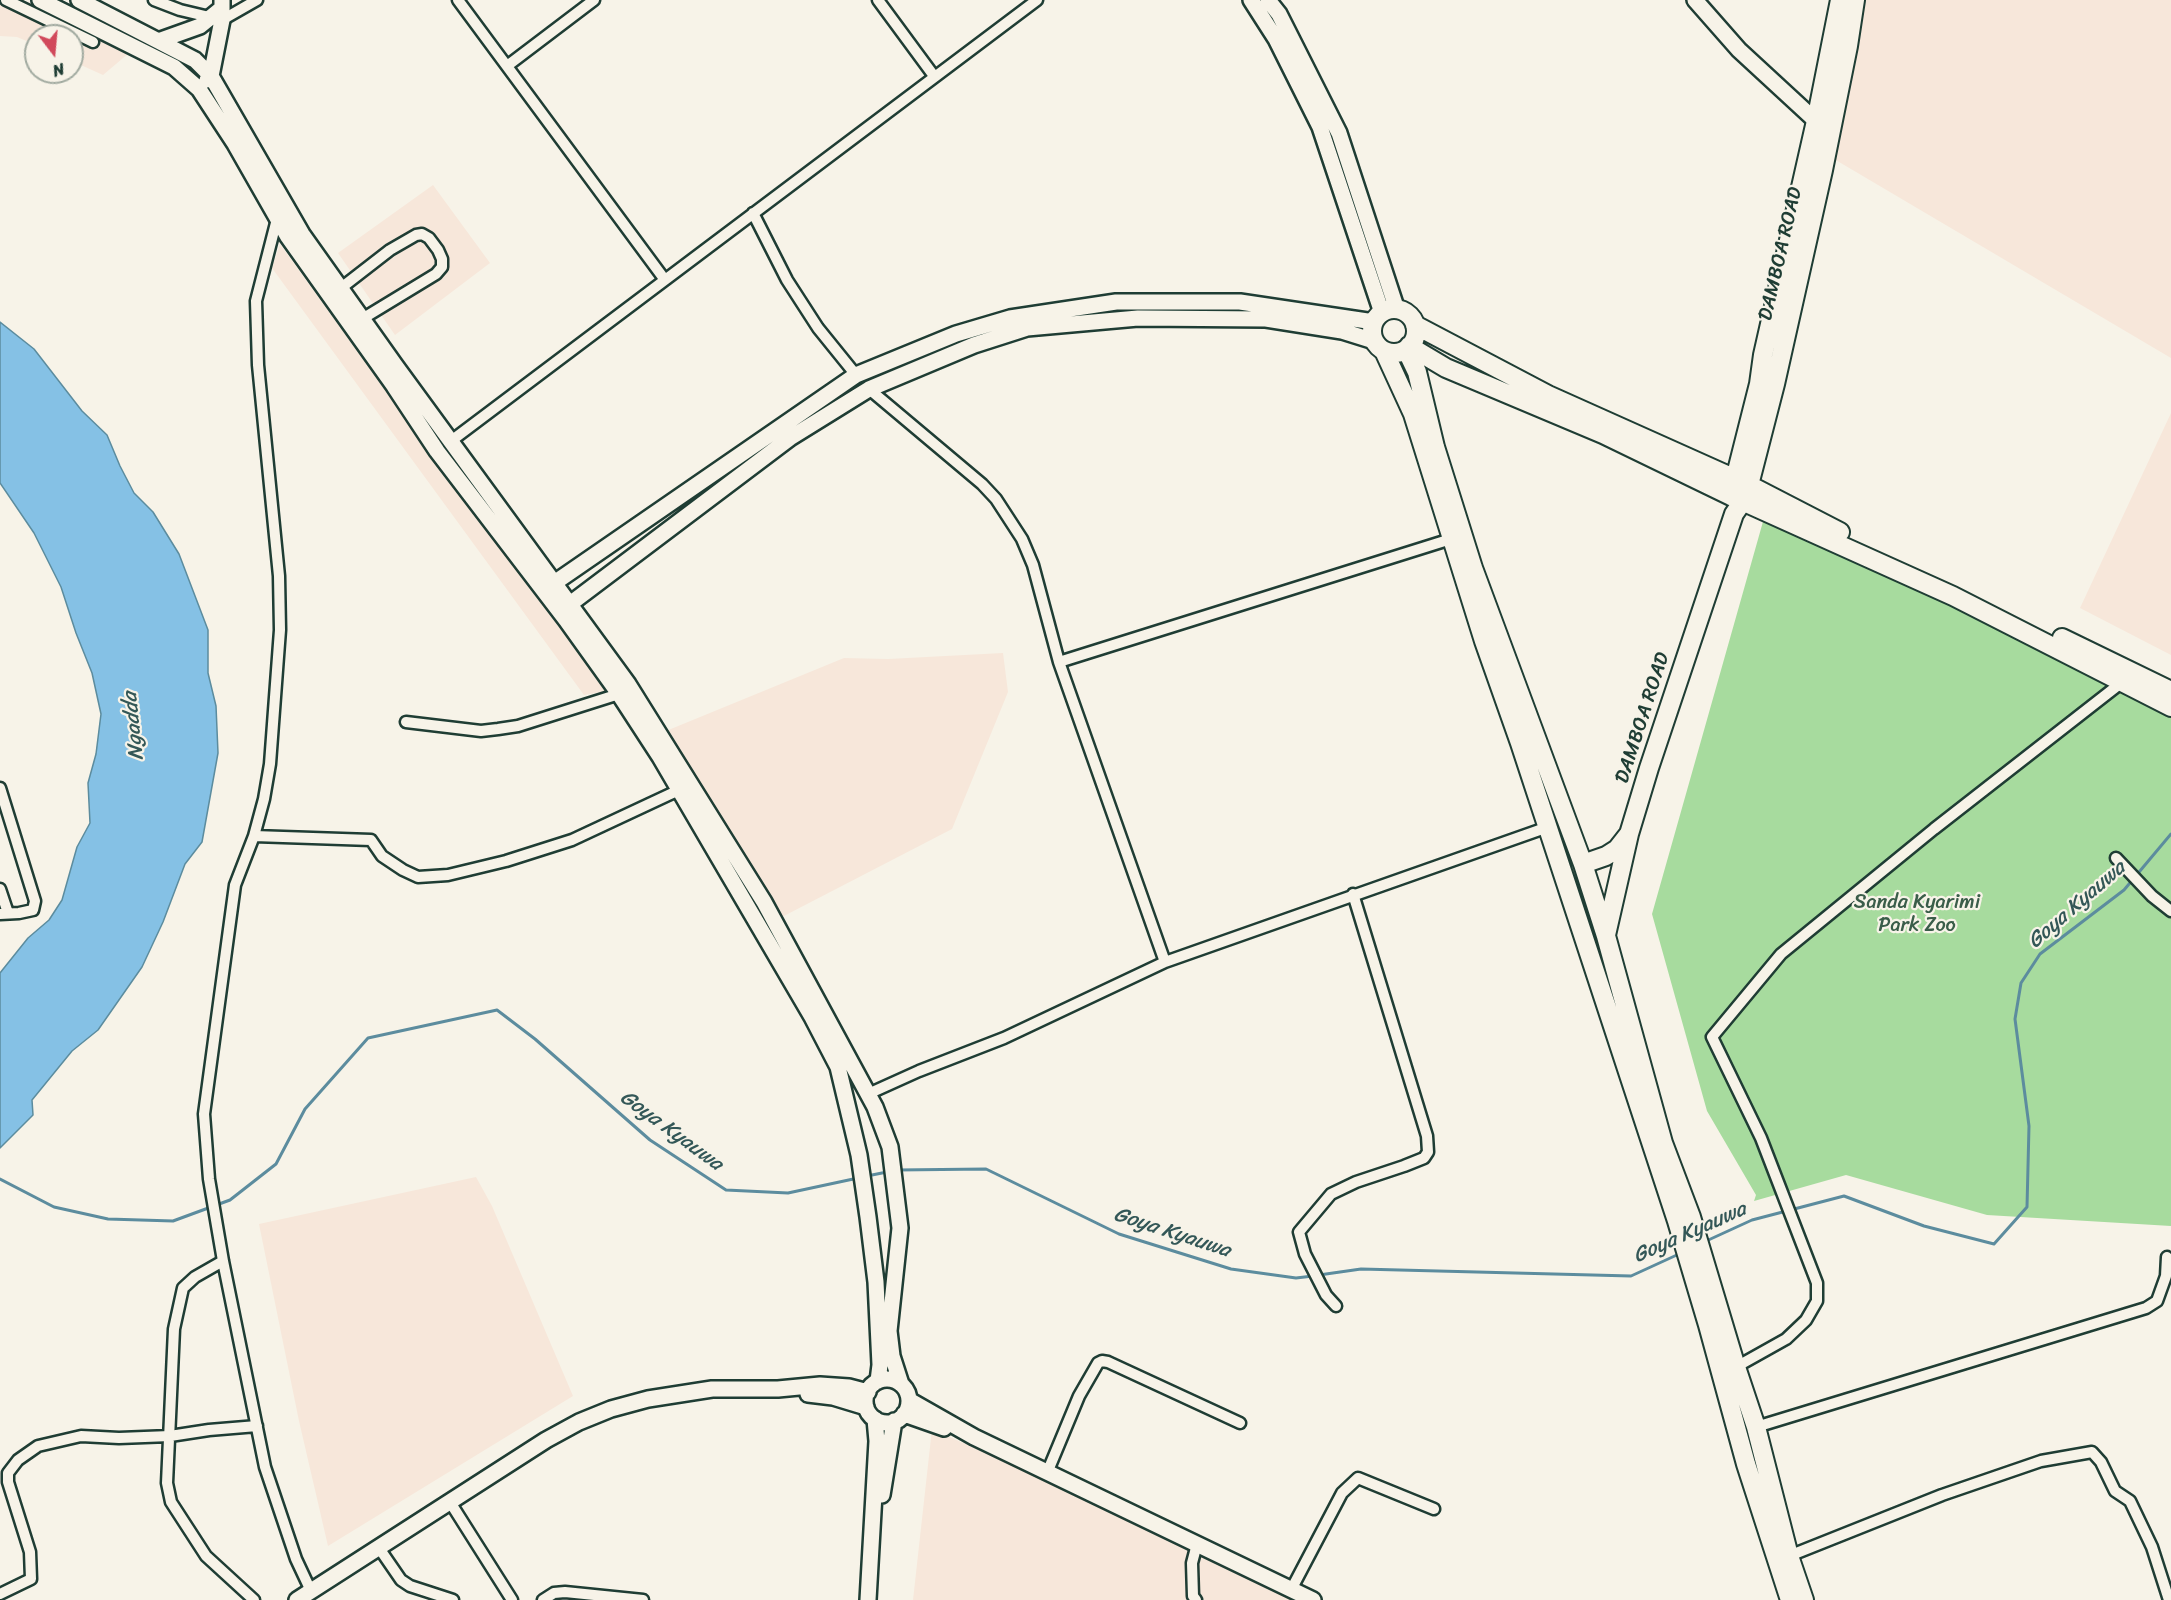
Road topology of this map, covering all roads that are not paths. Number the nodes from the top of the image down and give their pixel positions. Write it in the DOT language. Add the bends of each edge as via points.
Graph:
graph roads {
  1 [pos="6,0"];
  2 [pos="40,0"];
  3 [pos="79,0"];
  4 [pos="154,0"];
  5 [pos="257,0"];
  6 [pos="458,0"];
  7 [pos="594,0"];
  8 [pos="878,0"];
  9 [pos="1037,0"];
  10 [pos="1251,0"];
  11 [pos="1268,0"];
  12 [pos="1695,0"];
  13 [pos="1840,0"];
  14 [pos="1855,0"];
  15 [pos="219,12"];
  16 [pos="158,41"];
  17 [pos="93,42"];
  18 [pos="507,66"];
  19 [pos="211,76"];
  20 [pos="934,76"];
  21 [pos="199,89"];
  22 [pos="1823,123"];
  23 [pos="753,213"];
  24 [pos="277,219"];
  25 [pos="665,280"];
  26 [pos="341,288"];
  27 [pos="362,319"];
  28 [pos="1415,325"];
  29 [pos="1382,327"];
  30 [pos="1408,348"];
  31 [pos="1446,368"];
  32 [pos="856,375"];
  33 [pos="869,388"];
  34 [pos="1421,388"];
  35 [pos="451,441"];
  36 [pos="1738,495"];
  37 [pos="1451,538"];
  38 [pos="548,587"];
  39 [pos="565,608"];
  40 [pos="1059,662"];
  41 [pos="2121,683"];
  42 [pos="2171,691"];
  43 [pos="619,694"];
  44 [pos="2171,707"];
  45 [pos="406,722"];
  46 [pos="0,789"];
  47 [pos="679,790"];
  48 [pos="1548,827"];
  49 [pos="1629,834"];
  50 [pos="254,836"];
  51 [pos="2119,861"];
  52 [pos="1583,864"];
  53 [pos="0,889"];
  54 [pos="1353,894"];
  55 [pos="2171,911"];
  56 [pos="4,914"];
  57 [pos="1606,936"];
  58 [pos="1165,962"];
  59 [pos="868,1094"];
  60 [pos="1684,1219"];
  61 [pos="2167,1257"];
  62 [pos="223,1261"];
  63 [pos="1336,1306"];
  64 [pos="1715,1323"];
  65 [pos="1736,1367"];
  66 [pos="902,1384"];
  67 [pos="872,1400"];
  68 [pos="903,1412"];
  69 [pos="1240,1423"];
  70 [pos="257,1426"];
  71 [pos="1756,1427"];
  72 [pos="170,1436"];
  73 [pos="1047,1473"];
  74 [pos="450,1502"];
  75 [pos="1434,1509"];
  76 [pos="873,1526"];
  77 [pos="1197,1544"];
  78 [pos="379,1548"];
  79 [pos="1789,1556"];
  80 [pos="1291,1590"];
  81 [pos="311,1591"];
  82 [pos="0,1594"];
  83 [pos="255,1600"];
  84 [pos="297,1600"];
  85 [pos="453,1600"];
  86 [pos="512,1600"];
  87 [pos="543,1600"];
  88 [pos="643,1600"];
  89 [pos="867,1600"];
  90 [pos="1196,1600"];
  91 [pos="1312,1600"];
  92 [pos="1790,1600"];
  93 [pos="1804,1600"];
  94 [pos="2169,1600"];
  1 -- 17 [label="street"];
  2 -- 21 [label="main road" via="174,67"];
  3 -- 16 [label="main road"];
  4 -- 15 [label="street" via="180,10"];
  5 -- 15 [label="street"];
  6 -- 18 [label="street"];
  7 -- 18 [label="street"];
  8 -- 20 [label="street"];
  9 -- 20 [label="street"];
  10 -- 29 [label="main road" via="1276,39 1320,127"];
  11 -- 29 [label="main road" via="1339,133"];
  12 -- 22 [label="main road" via="1739,50"];
  13 -- 22 [label="main road, DAMBOA ROAD"];
  14 -- 22 [label="main road, DAMBOA ROAD" via="1848,46"];
  15 -- 16 [label="main road" via="187,32"];
  15 -- 19 [label="main road"];
  16 -- 19 [label="main road" via="195,60"];
  18 -- 25 [label="street"];
  19 -- 21 [label="main road"];
  19 -- 26 [label="main road" via="302,234"];
  20 -- 23 [label="street"];
  21 -- 24 [label="main road"];
  22 -- 36 [label="main road, DAMBOA ROAD" via="1823,170 1775,384"];
  23 -- 25 [label="street"];
  23 -- 32 [label="street" via="787,280 818,328"];
  24 -- 38 [label="main road" via="437,451"];
  24 -- 50 [label="street" via="256,301 280,630 270,764"];
  25 -- 35 [label="street"];
  26 -- 27 [label="main road"];
  26 -- 27 [label="street" via="416,235 429,238 438,250 442,267 436,274"];
  27 -- 35 [label="main road"];
  28 -- 29 [label="main road" via="1407,313"];
  28 -- 30 [label="main road" via="1414,340"];
  28 -- 36 [label="main road"];
  29 -- 30 [label="main road" via="1391,353"];
  29 -- 32 [label="main road" via="1240,302 1116,302 1010,318 956,334"];
  29 -- 33 [label="main road" via="1342,331 1266,319 1138,318 1027,328"];
  29 -- 37 [label="main road"];
  30 -- 31 [label="main road"];
  30 -- 34 [label="main road"];
  31 -- 34 [label="main road" via="1433,370 1424,377"];
  31 -- 36 [label="main road"];
  32 -- 38 [label="main road"];
  33 -- 39 [label="main road" via="790,438"];
  33 -- 40 [label="street" via="996,499 1022,539 1033,565"];
  34 -- 52 [label="main road" via="1473,568"];
  35 -- 38 [label="main road"];
  36 -- 41 [label="main road" via="1953,596"];
  36 -- 42 [label="main road" via="1842,533"];
  36 -- 49 [label="main road, DAMBOA ROAD"];
  37 -- 40 [label="street"];
  37 -- 48 [label="main road"];
  38 -- 39 [label="main road"];
  39 -- 43 [label="main road"];
  39 -- 59 [label="main road" via="628,684 759,893"];
  40 -- 58 [label="street"];
  41 -- 44 [label="main road"];
  41 -- 65 [label="street" via="1781,954 1712,1037 1761,1138 1817,1283 1817,1301 1806,1320 1786,1340"];
  43 -- 45 [label="street" via="498,729 481,731"];
  43 -- 47 [label="main road"];
  46 -- 56 [label="street" via="35,901 33,910"];
  47 -- 50 [label="street" via="572,840 448,875 418,877 382,856 371,840"];
  47 -- 67 [label="main road" via="838,1067 859,1155 876,1282 880,1365"];
  48 -- 54 [label="street"];
  48 -- 60 [label="main road"];
  49 -- 52 [label="main road, DAMBOA ROAD" via="1617,849"];
  49 -- 57 [label="main road, DAMBOA ROAD"];
  50 -- 62 [label="street" via="235,885 204,1114 209,1179"];
  51 -- 55 [label="street"];
  52 -- 57 [label="main road"];
  53 -- 56 [label="street"];
  54 -- 58 [label="street"];
  54 -- 63 [label="street" via="1427,1136 1428,1152 1424,1158 1331,1194 1299,1232 1305,1254"];
  57 -- 60 [label="main road"];
  58 -- 59 [label="street" via="1004,1038"];
  59 -- 66 [label="main road" via="890,1147 900,1217 889,1331 892,1356"];
  60 -- 64 [label="main road"];
  61 -- 71 [label="street" via="2166,1275 2157,1301 2146,1308"];
  62 -- 70 [label="street"];
  62 -- 72 [label="street" via="183,1288 174,1329"];
  64 -- 65 [label="main road"];
  64 -- 92 [label="main road" via="1746,1464"];
  65 -- 71 [label="main road"];
  66 -- 67 [label="main road" via="890,1379"];
  66 -- 68 [label="main road" via="907,1391"];
  67 -- 68 [label="main road" via="884,1422"];
  67 -- 74 [label="main road" via="849,1387 820,1385 712,1389 648,1399 579,1422"];
  67 -- 76 [label="main road" via="877,1441"];
  68 -- 73 [label="main road" via="974,1437"];
  68 -- 76 [label="main road"];
  69 -- 73 [label="street" via="1102,1361 1079,1396"];
  70 -- 72 [label="street"];
  70 -- 81 [label="street" via="265,1467"];
  71 -- 79 [label="main road"];
  72 -- 82 [label="street" via="81,1436 38,1446 18,1460 8,1473 8,1482 30,1552 30,1579"];
  72 -- 83 [label="street" via="167,1483 171,1502 206,1556"];
  73 -- 77 [label="main road"];
  74 -- 78 [label="main road"];
  74 -- 86 [label="street"];
  75 -- 80 [label="street" via="1358,1478 1341,1493"];
  76 -- 89 [label="main road"];
  77 -- 80 [label="main road"];
  77 -- 90 [label="street" via="1192,1563"];
  78 -- 81 [label="main road"];
  78 -- 85 [label="street" via="401,1580"];
  79 -- 93 [label="main road"];
  79 -- 94 [label="street" via="1942,1495 2041,1461 2092,1452 2115,1491 2130,1501 2152,1547"];
  80 -- 91 [label="main road"];
  81 -- 84 [label="main road"];
  87 -- 88 [label="street" via="565,1592"];
}
